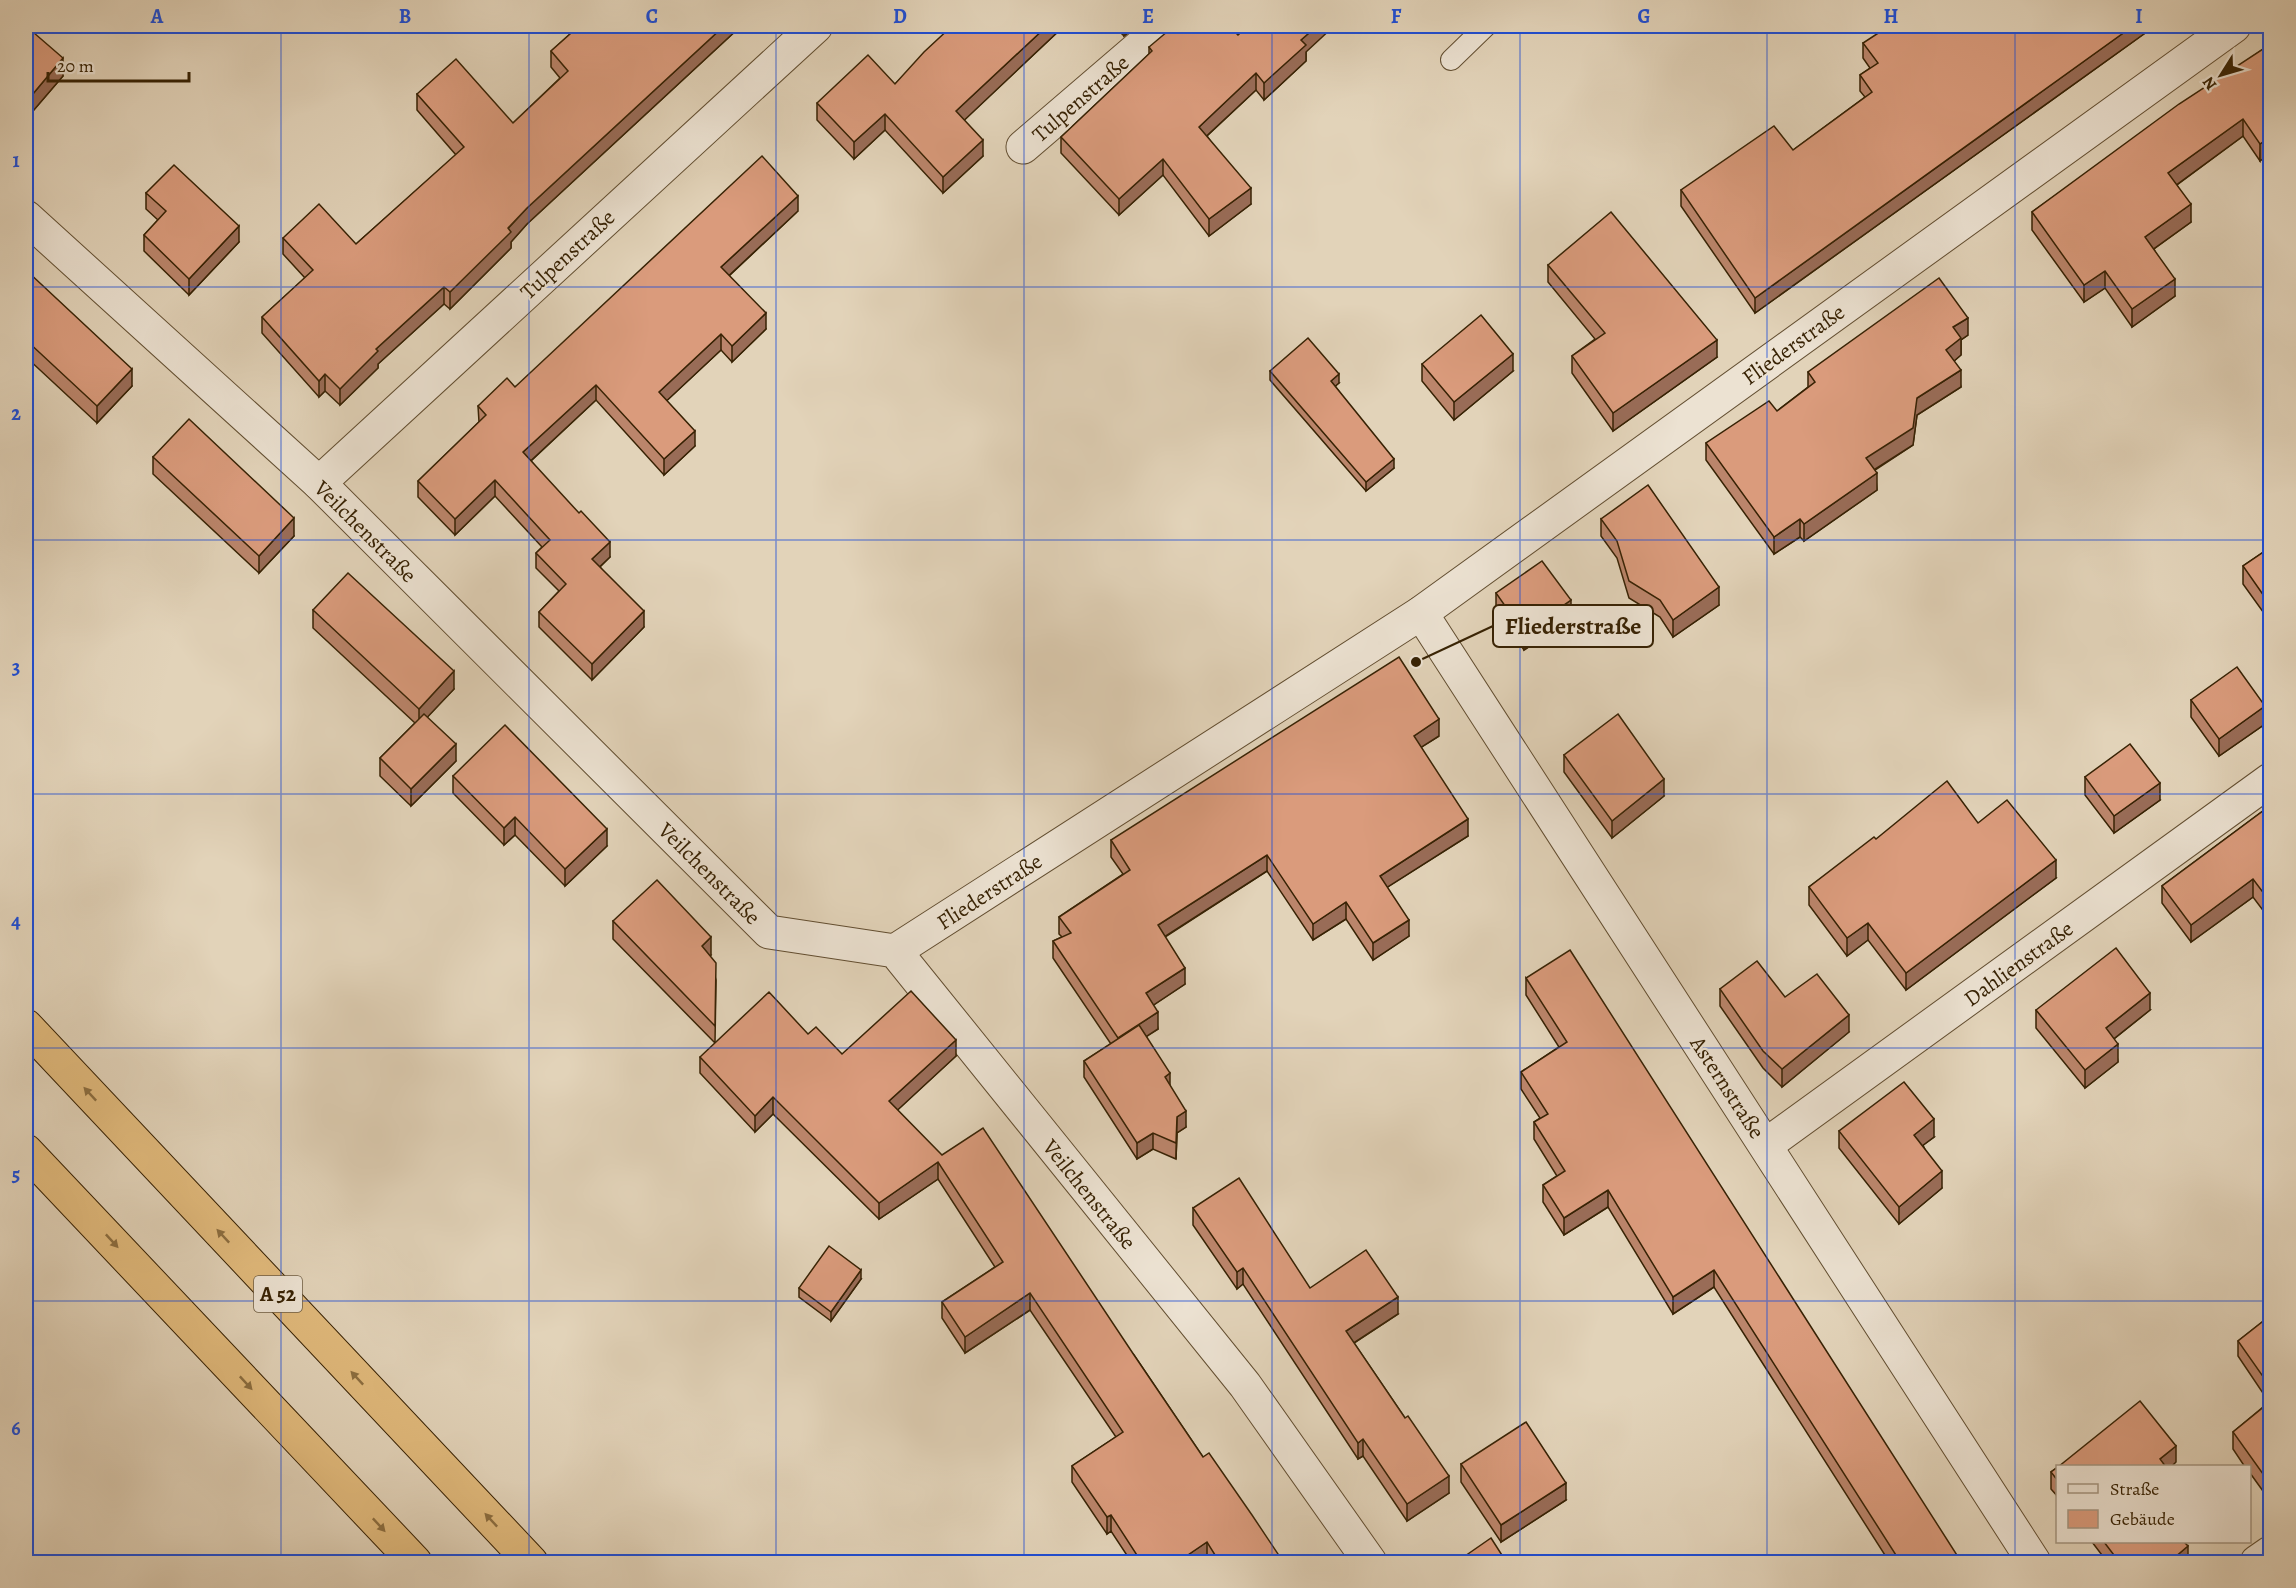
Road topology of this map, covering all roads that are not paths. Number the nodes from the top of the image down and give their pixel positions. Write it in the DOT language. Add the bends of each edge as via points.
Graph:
graph roads {
  1 [pos="816,26"];
  2 [pos="1164,26"];
  3 [pos="1486,26"];
  4 [pos="2234,26"];
  5 [pos="1451,60"];
  6 [pos="1023,147"];
  7 [pos="26,217"];
  8 [pos="319,483"];
  9 [pos="1420,613"];
  10 [pos="2271,780"];
  11 [pos="895,951"];
  12 [pos="26,1026"];
  13 [pos="1766,1145"];
  14 [pos="26,1151"];
  15 [pos="2271,1553"];
  16 [pos="415,1563"];
  17 [pos="531,1563"];
  18 [pos="1370,1563"];
  19 [pos="2034,1563"];
  20 [pos="2257,1563"];
  1 -- 8 [label="street, Tulpenstraße"];
  2 -- 6 [label="street, Tulpenstraße"];
  3 -- 5 [label="lane"];
  4 -- 9 [label="street, Fliederstraße"];
  7 -- 8 [label="street, Veilchenstraße"];
  8 -- 11 [label="street, Veilchenstraße" via="769,932"];
  9 -- 11 [label="street, Fliederstraße"];
  9 -- 13 [label="street, Asternstraße"];
  10 -- 13 [label="street, Dahlienstraße"];
  11 -- 18 [label="street, Veilchenstraße" via="1245,1385"];
  17 -- 12 [label="highway, A 52, one-way"];
  13 -- 19 [label="street, Asternstraße"];
  14 -- 16 [label="highway, one-way"];
  15 -- 20 [label="street"];
}
